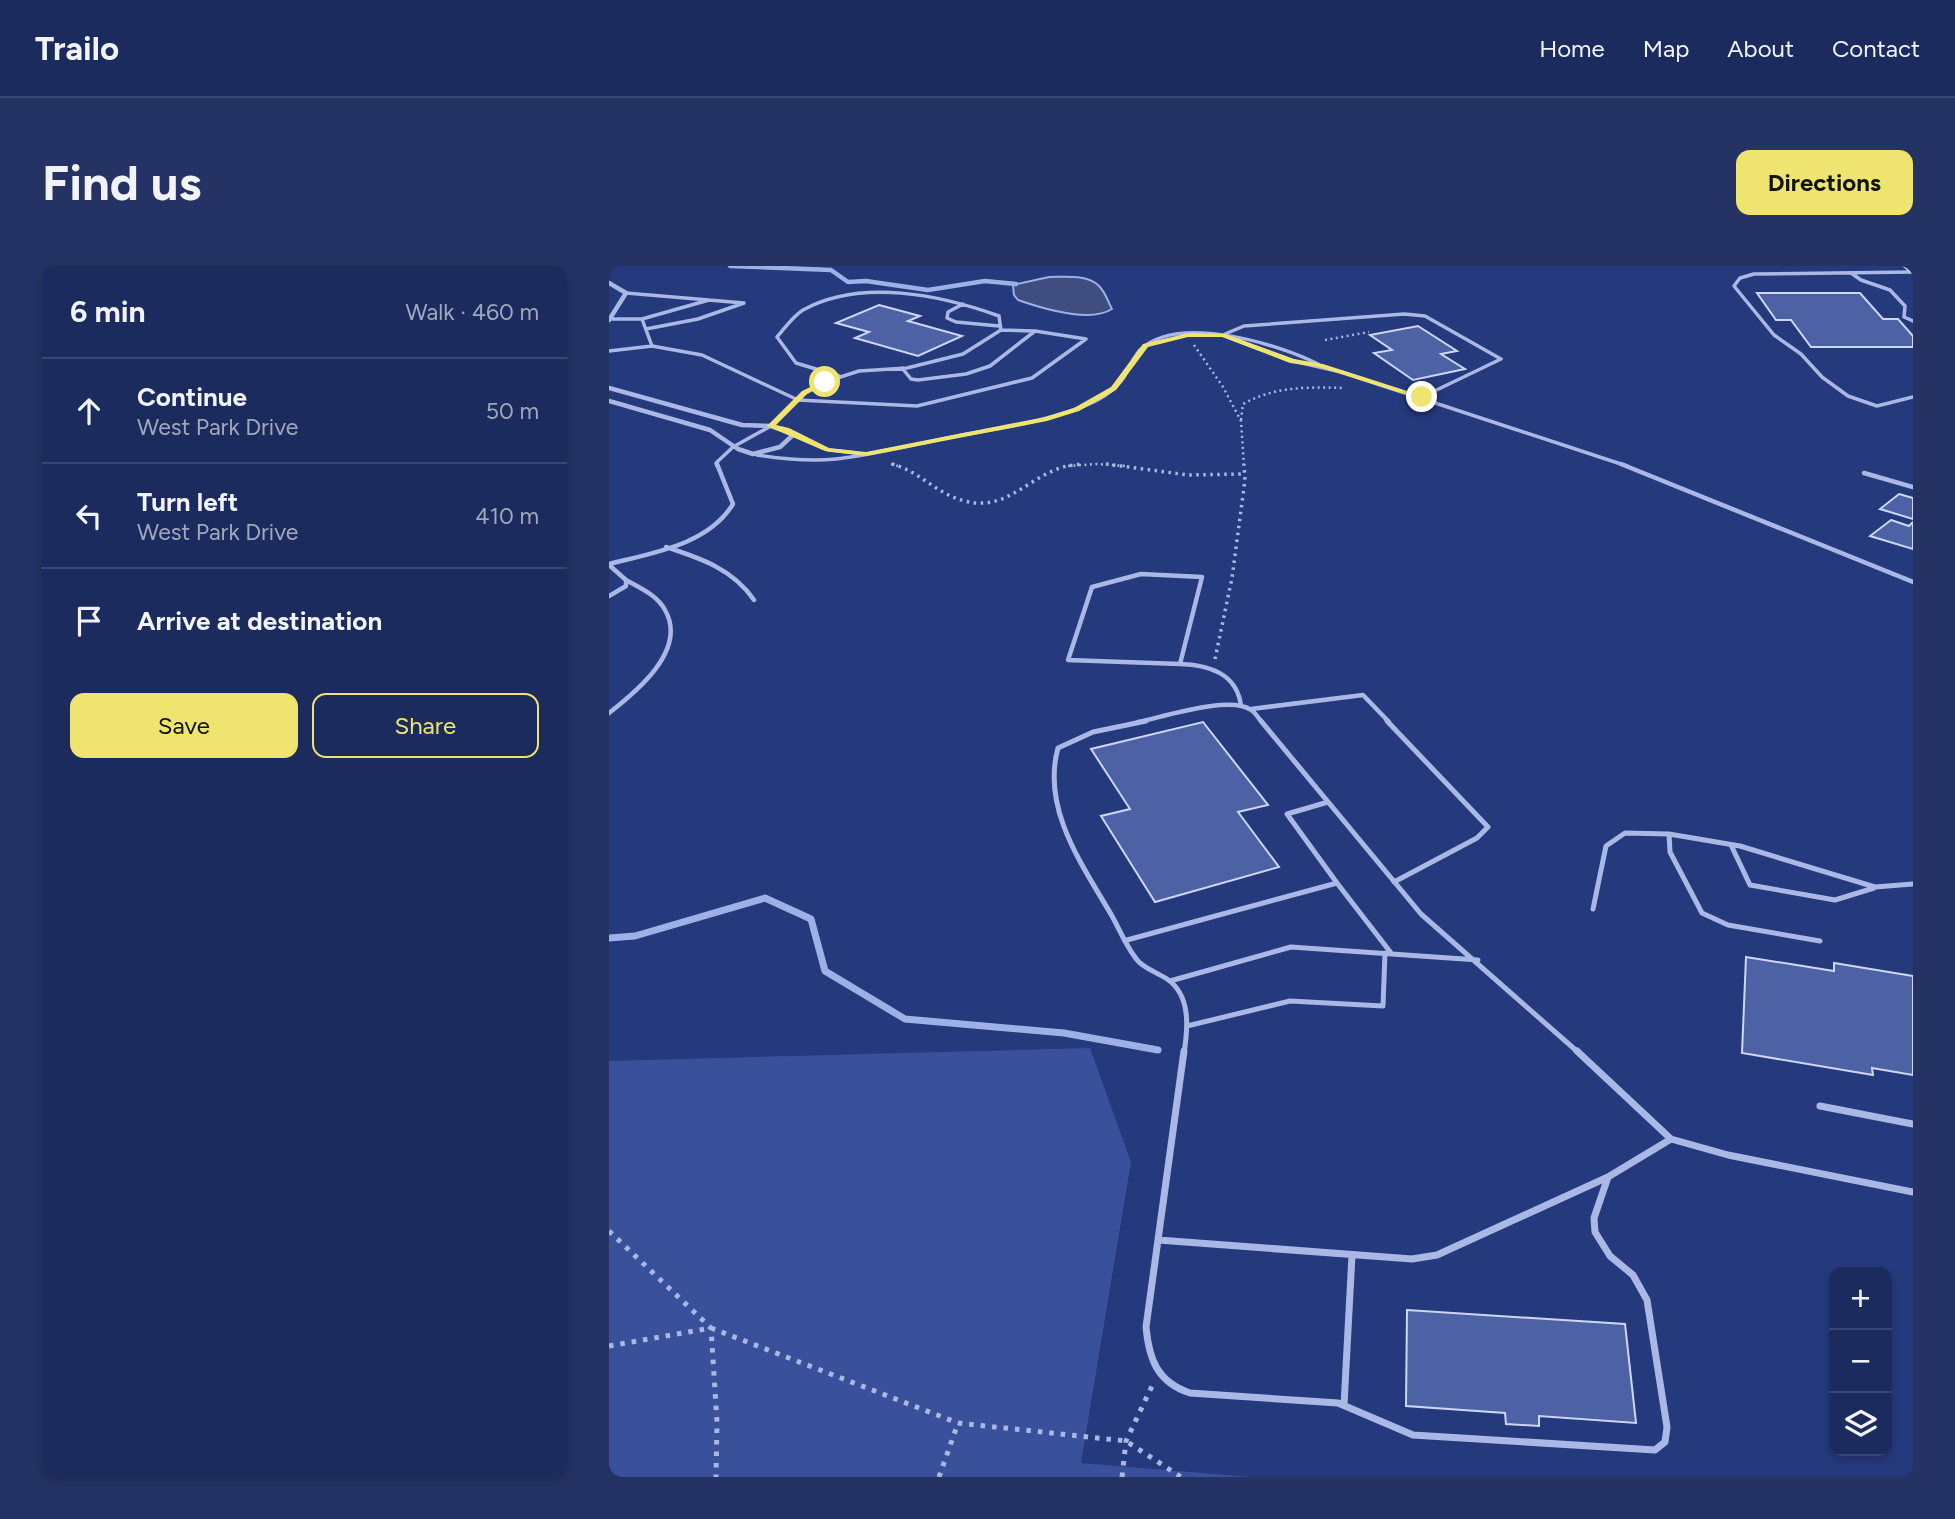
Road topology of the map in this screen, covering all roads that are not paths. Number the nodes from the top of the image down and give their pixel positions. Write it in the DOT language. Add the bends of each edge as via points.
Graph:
graph roads {
  1 [pos="1910,270"];
  2 [pos="1851,273"];
  3 [pos="609,284"];
  4 [pos="627,293"];
  5 [pos="713,299"];
  6 [pos="963,304"];
  7 [pos="642,319"];
  8 [pos="610,320"];
  9 [pos="1913,321"];
  10 [pos="1000,328"];
  11 [pos="646,329"];
  12 [pos="1035,331"];
  13 [pos="1223,335"];
  14 [pos="652,346"];
  15 [pos="609,351"];
  16 [pos="1320,365"];
  17 [pos="902,368"];
  18 [pos="839,376"];
  19 [pos="609,388"];
  20 [pos="1422,397"];
  21 [pos="1913,397"];
  22 [pos="798,400"];
  23 [pos="609,401"];
  24 [pos="771,426"];
  25 [pos="794,434"];
  26 [pos="733,447"];
  27 [pos="757,454"];
  28 [pos="866,454"];
  29 [pos="1864,473"];
  30 [pos="1913,488"];
  31 [pos="666,547"];
  32 [pos="609,565"];
  33 [pos="627,580"];
  34 [pos="1913,582"];
  35 [pos="609,596"];
  36 [pos="754,600"];
  37 [pos="1180,665"];
  38 [pos="1241,706"];
  39 [pos="1251,709"];
  40 [pos="609,713"];
  41 [pos="1328,802"];
  42 [pos="1669,834"];
  43 [pos="1731,845"];
  44 [pos="1394,881"];
  45 [pos="1337,883"];
  46 [pos="1913,884"];
  47 [pos="1875,887"];
  48 [pos="1593,909"];
  49 [pos="1127,940"];
  50 [pos="1820,941"];
  51 [pos="1388,953"];
  52 [pos="1478,960"];
  53 [pos="1170,981"];
  54 [pos="1187,1026"];
  55 [pos="1820,1106"];
  56 [pos="1913,1124"];
  57 [pos="1671,1139"];
  58 [pos="1608,1177"];
  59 [pos="1913,1192"];
  60 [pos="1158,1240"];
  61 [pos="1352,1255"];
  62 [pos="1344,1405"];
  1 -- 2 [label="lane"];
  2 -- 9 [label="lane" via="1890,290 1905,306 1904,317"];
  2 -- 21 [label="lane" via="1753,274 1740,278 1734,286 1774,335 1841,391 1877,406"];
  3 -- 4 [label="street"];
  4 -- 5 [label="lane"];
  4 -- 8 [label="street"];
  5 -- 7 [label="lane"];
  5 -- 11 [label="lane" via="744,303"];
  6 -- 10 [label="lane" via="999,316"];
  6 -- 10 [label="lane" via="948,312 947,318"];
  6 -- 18 [label="lane" via="908,294 839,296 802,310 777,337 796,363"];
  7 -- 8 [label="lane"];
  7 -- 11 [label="lane"];
  10 -- 12 [label="lane"];
  10 -- 17 [label="lane" via="963,354"];
  11 -- 14 [label="lane"];
  12 -- 17 [label="lane" via="990,366 966,374 918,380"];
  12 -- 22 [label="lane" via="1086,339 1032,378 917,406"];
  13 -- 16 [label="lane" via="1293,361"];
  13 -- 16 [label="lane" via="1243,336"];
  13 -- 20 [label="lane" via="1244,326 1404,314 1425,316 1501,359"];
  13 -- 28 [label="lane" via="1188,335 1145,346 1114,389 1077,410"];
  14 -- 15 [label="lane"];
  14 -- 22 [label="lane" via="702,355"];
  16 -- 20 [label="lane"];
  17 -- 18 [label="lane"];
  18 -- 22 [label="lane"];
  19 -- 24 [label="street" via="742,425"];
  20 -- 34 [label="lane" via="1648,473"];
  22 -- 24 [label="lane"];
  23 -- 26 [label="street" via="710,430"];
  24 -- 25 [label="street"];
  24 -- 26 [label="lane"];
  25 -- 27 [label="street" via="790,441"];
  25 -- 28 [label="lane" via="828,450"];
  26 -- 27 [label="street"];
  26 -- 31 [label="lane" via="716,463 733,503 728,516 712,528"];
  27 -- 28 [label="lane" via="815,460"];
  29 -- 30 [label="lane"];
  31 -- 32 [label="lane"];
  31 -- 36 [label="lane" via="716,566 734,577"];
  32 -- 33 [label="lane"];
  33 -- 35 [label="lane" via="626,586"];
  33 -- 40 [label="lane" via="660,602 671,624 668,651 627,701"];
  37 -- 37 [label="lane" via="1068,660 1092,587 1141,574 1202,577"];
  37 -- 38 [label="lane" via="1213,669 1240,693"];
  38 -- 39 [label="lane"];
  38 -- 49 [label="lane" via="1214,706 1093,732 1063,743 1055,754 1063,826"];
  39 -- 41 [label="lane"];
  39 -- 44 [label="lane" via="1363,695 1488,827 1476,838"];
  41 -- 44 [label="lane"];
  41 -- 45 [label="lane" via="1287,814"];
  42 -- 43 [label="lane"];
  42 -- 48 [label="lane" via="1625,832 1605,846"];
  42 -- 50 [label="lane" via="1670,852 1702,914 1728,925"];
  43 -- 47 [label="lane"];
  43 -- 47 [label="lane" via="1751,885 1835,901"];
  44 -- 52 [label="lane" via="1421,914"];
  45 -- 49 [label="lane"];
  45 -- 51 [label="lane"];
  46 -- 47 [label="lane"];
  49 -- 53 [label="lane" via="1139,961"];
  51 -- 52 [label="lane"];
  51 -- 53 [label="lane" via="1291,947"];
  51 -- 54 [label="lane" via="1383,1006 1290,1001"];
  52 -- 57 [label="lane"];
  53 -- 54 [label="lane" via="1180,994"];
  54 -- 60 [label="lane"];
  55 -- 56 [label="lane"];
  57 -- 58 [label="lane"];
  57 -- 59 [label="lane"];
  58 -- 61 [label="lane" via="1437,1255 1412,1259"];
  58 -- 62 [label="lane" via="1594,1218 1595,1232 1610,1256 1633,1275 1647,1300 1667,1427 1665,1442 1655,1450 1413,1435"];
  60 -- 61 [label="lane"];
  60 -- 62 [label="lane" via="1146,1326 1148,1354 1170,1387 1186,1394"];
  61 -- 62 [label="lane"];
}
